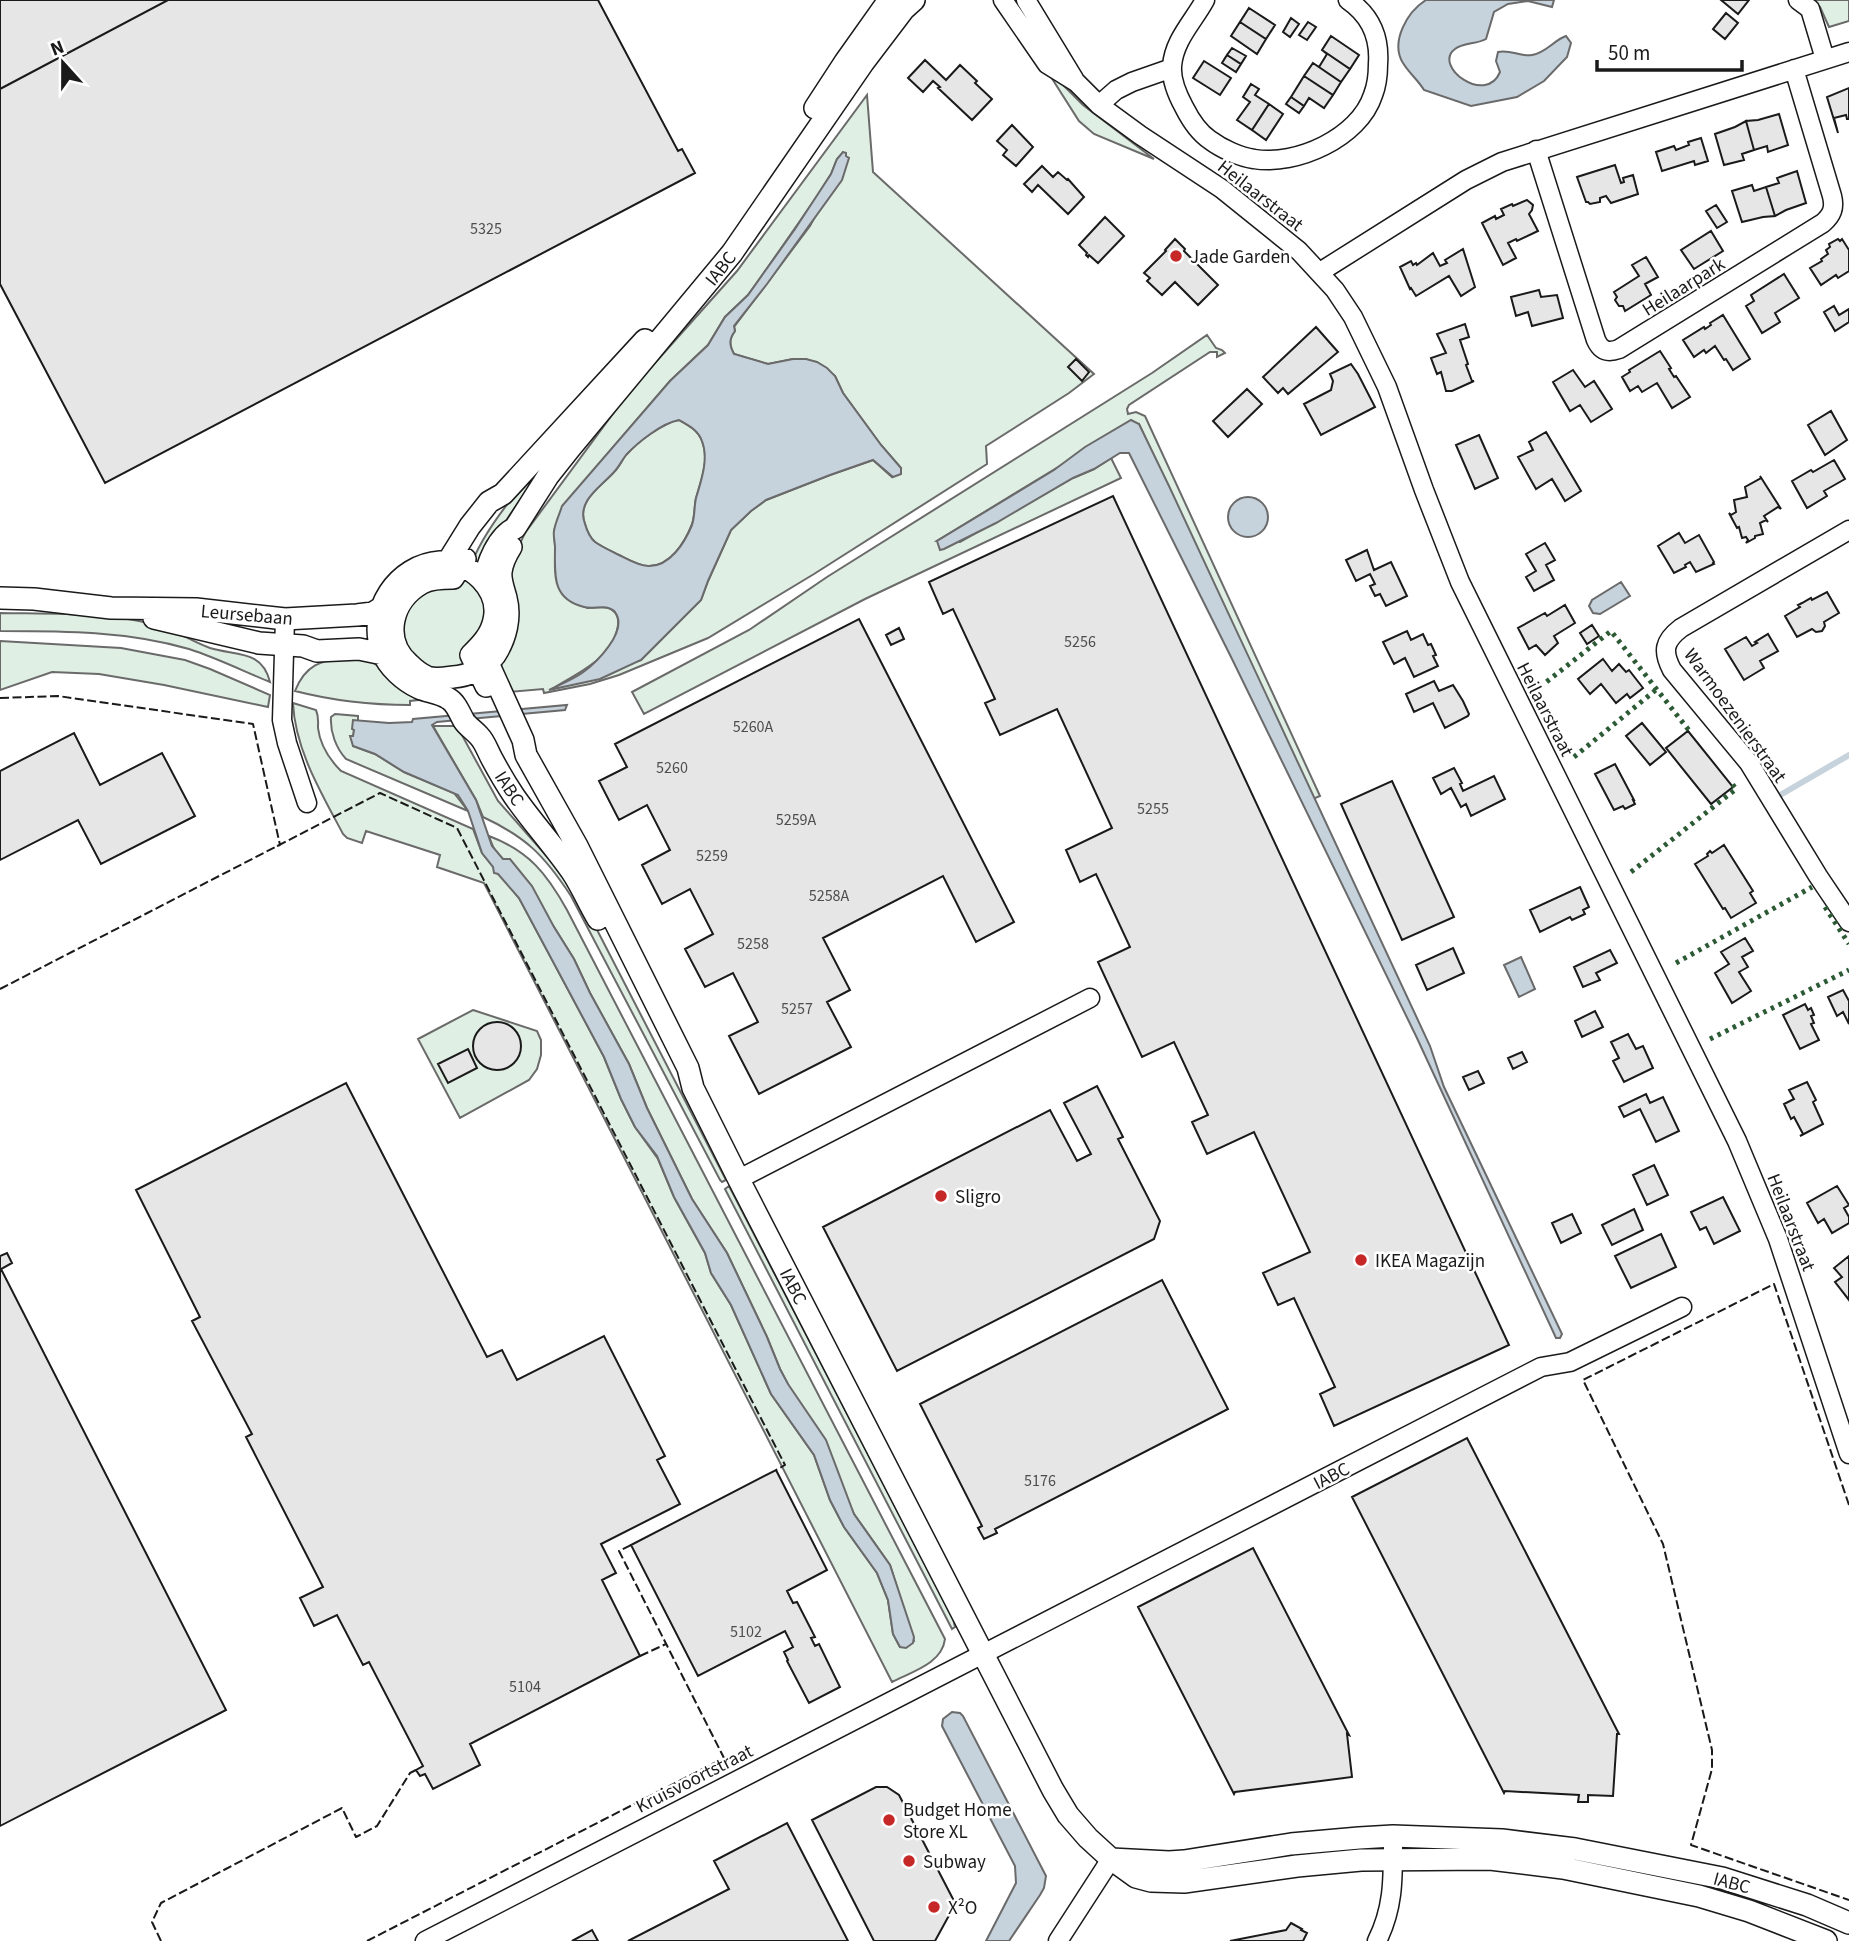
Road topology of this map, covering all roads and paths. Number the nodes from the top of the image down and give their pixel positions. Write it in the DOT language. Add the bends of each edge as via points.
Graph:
graph roads {
  1 [pos="889,0"];
  2 [pos="914,0"];
  3 [pos="1003,0"];
  4 [pos="1027,0"];
  5 [pos="1798,0"];
  6 [pos="1205,1"];
  7 [pos="1358,2"];
  8 [pos="1849,52"];
  9 [pos="1825,59"];
  10 [pos="1172,68"];
  11 [pos="1794,69"];
  12 [pos="1076,82"];
  13 [pos="1099,105"];
  14 [pos="1536,150"];
  15 [pos="1320,272"];
  16 [pos="1849,530"];
  17 [pos="454,564"];
  18 [pos="493,579"];
  19 [pos="0,598"];
  20 [pos="111,608"];
  21 [pos="381,608"];
  22 [pos="285,619"];
  23 [pos="385,642"];
  24 [pos="293,645"];
  25 [pos="483,666"];
  26 [pos="449,692"];
  27 [pos="307,803"];
  28 [pos="1849,922"];
  29 [pos="1090,998"];
  30 [pos="693,1088"];
  31 [pos="739,1179"];
  32 [pos="1682,1307"];
  33 [pos="1849,1454"];
  34 [pos="983,1654"];
  35 [pos="1393,1836"];
  36 [pos="1393,1858"];
  37 [pos="1111,1859"];
  38 [pos="1849,1923"];
  39 [pos="425,1941"];
  40 [pos="1058,1941"];
  41 [pos="1377,1941"];
  42 [pos="1826,1941"];
  1 -- 17 [label="street, IABC" via="701,273 503,494 489,502 470,526"];
  2 -- 18 [label="street, IABC" via="863,63 732,253 548,476 515,528 507,532 485,572"];
  3 -- 12 [label="street, Heilaarstraat" via="1047,64"];
  4 -- 12 [label="street, Heilaarstraat"];
  5 -- 9 [label="street" via="1810,9"];
  6 -- 10 [label="street" via="1177,45"];
  7 -- 10 [label="street" via="1379,50 1373,97 1351,127 1306,154 1254,159 1209,140 1181,101"];
  8 -- 9 [label="street"];
  9 -- 11 [label="street"];
  10 -- 13 [label="street" via="1116,90"];
  11 -- 14 [label="street"];
  11 -- 14 [label="street, Heilaarpark" via="1834,202 1830,216 1619,349 1604,350 1596,340"];
  12 -- 13 [label="street, Heilaarstraat"];
  13 -- 15 [label="street, Heilaarstraat" via="1222,189"];
  14 -- 15 [label="street" via="1466,180"];
  15 -- 33 [label="street, Heilaarstraat" via="1353,317 1378,366 1460,582 1737,1141 1770,1216"];
  16 -- 28 [label="street, Warmoezenierstraat" via="1681,628 1666,646 1672,670 1749,763"];
  17 -- 18 [label="street"];
  17 -- 21 [label="street" via="422,566 402,578"];
  17 -- 23 [label="street" via="453,578 422,583 399,603"];
  18 -- 25 [label="street" via="494,620 486,639 471,655"];
  19 -- 20 [label="street, Leursebaan"];
  20 -- 22 [label="street, Leursebaan" via="196,609"];
  20 -- 24 [label="street, Leursebaan" via="232,638"];
  21 -- 22 [label="street, Leursebaan" via="357,615"];
  21 -- 23 [label="street" via="378,621"];
  22 -- 24 [label="street"];
  23 -- 24 [label="street, Leursebaan" via="316,640"];
  23 -- 26 [label="street" via="416,671 434,678"];
  24 -- 27 [label="street" via="282,720"];
  25 -- 26 [label="street"];
  25 -- 30 [label="street, IABC" via="514,746 526,755 577,846 688,1068"];
  26 -- 30 [label="street, IABC" via="514,795 572,872 680,1074"];
  29 -- 31 [label="street"];
  30 -- 31 [label="street, IABC"];
  31 -- 34 [label="street, IABC"];
  32 -- 34 [label="street, IABC" via="1570,1362 1541,1367"];
  34 -- 37 [label="street, IABC" via="1068,1815"];
  34 -- 39 [label="street, Kruisvoortstraat"];
  35 -- 36 [label="street"];
  35 -- 37 [label="street, IABC" via="1291,1844 1184,1861"];
  35 -- 38 [label="street, IABC" via="1503,1840 1575,1849 1722,1878"];
  36 -- 37 [label="street, IABC" via="1168,1883 1136,1877"];
  36 -- 41 [label="street" via="1392,1894"];
  36 -- 42 [label="street, IABC" via="1490,1859 1563,1868 1699,1896"];
  37 -- 40 [label="street"];
}
